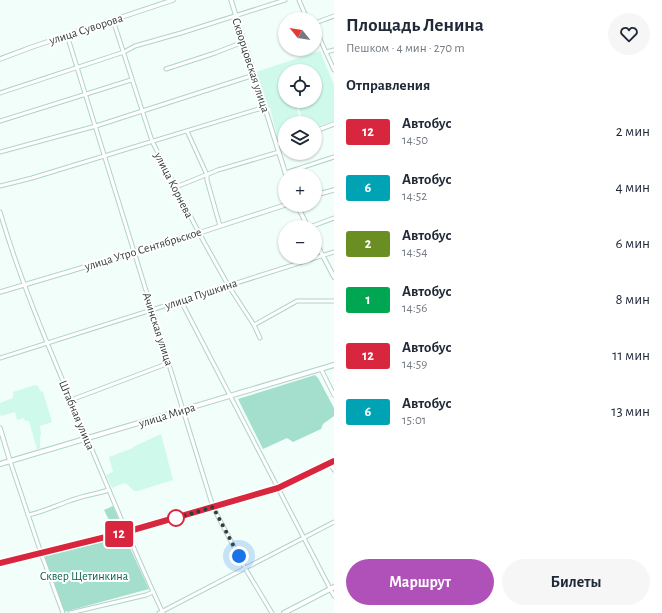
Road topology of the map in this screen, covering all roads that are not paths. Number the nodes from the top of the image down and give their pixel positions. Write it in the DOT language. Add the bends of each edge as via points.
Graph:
graph roads {
  1 [pos="173,0"];
  2 [pos="231,0"];
  3 [pos="285,0"];
  4 [pos="299,0"];
  5 [pos="304,12"];
  6 [pos="235,15"];
  7 [pos="334,16"];
  8 [pos="113,20"];
  9 [pos="322,20"];
  10 [pos="67,35"];
  11 [pos="243,42"];
  12 [pos="322,43"];
  13 [pos="334,50"];
  14 [pos="124,52"];
  15 [pos="326,52"];
  16 [pos="0,59"];
  17 [pos="78,68"];
  18 [pos="166,69"];
  19 [pos="334,70"];
  20 [pos="254,75"];
  21 [pos="131,80"];
  22 [pos="0,93"];
  23 [pos="85,93"];
  24 [pos="265,107"];
  25 [pos="142,110"];
  26 [pos="0,120"];
  27 [pos="334,124"];
  28 [pos="96,126"];
  29 [pos="322,128"];
  30 [pos="187,131"];
  31 [pos="152,141"];
  32 [pos="277,144"];
  33 [pos="278,148"];
  34 [pos="0,152"];
  35 [pos="278,152"];
  36 [pos="105,155"];
  37 [pos="334,157"];
  38 [pos="303,168"];
  39 [pos="207,175"];
  40 [pos="0,186"];
  41 [pos="176,187"];
  42 [pos="334,190"];
  43 [pos="322,194"];
  44 [pos="278,207"];
  45 [pos="0,212"];
  46 [pos="334,218"];
  47 [pos="322,222"];
  48 [pos="220,226"];
  49 [pos="199,233"];
  50 [pos="134,252"];
  51 [pos="334,252"];
  52 [pos="322,256"];
  53 [pos="296,264"];
  54 [pos="334,278"];
  55 [pos="24,285"];
  56 [pos="228,285"];
  57 [pos="0,292"];
  58 [pos="181,301"];
  59 [pos="334,302"];
  60 [pos="151,310"];
  61 [pos="254,325"];
  62 [pos="260,338"];
  63 [pos="46,343"];
  64 [pos="0,358"];
  65 [pos="169,363"];
  66 [pos="334,365"];
  67 [pos="321,369"];
  68 [pos="334,395"];
  69 [pos="231,396"];
  70 [pos="71,400"];
  71 [pos="183,410"];
  72 [pos="0,428"];
  73 [pos="88,439"];
  74 [pos="10,461"];
  75 [pos="332,462"];
  76 [pos="0,464"];
  77 [pos="334,470"];
  78 [pos="278,488"];
  79 [pos="109,490"];
  80 [pos="213,507"];
  81 [pos="28,515"];
  82 [pos="334,522"];
  83 [pos="126,532"];
  84 [pos="304,537"];
  85 [pos="41,553"];
  86 [pos="0,563"];
  87 [pos="245,568"];
  88 [pos="332,588"];
  89 [pos="154,592"];
  90 [pos="334,596"];
  91 [pos="162,612"];
  92 [pos="64,613"];
  93 [pos="70,613"];
  94 [pos="272,613"];
  95 [pos="284,613"];
  1 -- 8 [label="street, улица Суворова"];
  2 -- 6 [label="street, Скворцовская улица"];
  3 -- 6 [label="street"];
  4 -- 5 [label="street"];
  6 -- 11 [label="street, Скворцовская улица"];
  6 -- 14 [label="street" via="135,46"];
  7 -- 9 [label="street"];
  8 -- 10 [label="street, улица Суворова"];
  8 -- 14 [label="street, улица Корнева"];
  10 -- 16 [label="street, улица Суворова"];
  10 -- 17 [label="street, Ачинская улица"];
  11 -- 18 [label="street"];
  11 -- 20 [label="street, Скворцовская улица"];
  12 -- 15 [label="street"];
  13 -- 15 [label="street"];
  14 -- 17 [label="street"];
  14 -- 21 [label="street, улица Корнева"];
  15 -- 19 [label="street"];
  17 -- 22 [label="street"];
  17 -- 23 [label="street, Ачинская улица"];
  20 -- 24 [label="street, Скворцовская улица"];
  20 -- 25 [label="street"];
  21 -- 23 [label="street"];
  21 -- 25 [label="street, улица Корнева"];
  23 -- 26 [label="street"];
  23 -- 28 [label="street, Ачинская улица"];
  24 -- 30 [label="street"];
  24 -- 32 [label="street, Скворцовская улица"];
  25 -- 28 [label="street"];
  25 -- 31 [label="street, улица Корнева"];
  27 -- 29 [label="street"];
  28 -- 34 [label="street"];
  28 -- 36 [label="street, Ачинская улица"];
  30 -- 31 [label="street"];
  30 -- 39 [label="street"];
  31 -- 36 [label="street"];
  31 -- 41 [label="street, улица Корнева"];
  32 -- 33 [label="street, Скворцовская улица"];
  35 -- 39 [label="street"];
  36 -- 40 [label="street"];
  36 -- 50 [label="street, Ачинская улица"];
  37 -- 38 [label="street"];
  39 -- 41 [label="street"];
  39 -- 48 [label="street"];
  41 -- 49 [label="street, улица Корнева"];
  42 -- 43 [label="street"];
  44 -- 48 [label="street, улица Утро Сентябрьское"];
  45 -- 55 [label="street, Штабная улица"];
  46 -- 47 [label="street"];
  48 -- 49 [label="street, улица Утро Сентябрьское"];
  49 -- 50 [label="street, улица Утро Сентябрьское"];
  49 -- 56 [label="street, улица Корнева"];
  50 -- 55 [label="street, улица Утро Сентябрьское"];
  50 -- 60 [label="street, Ачинская улица"];
  51 -- 52 [label="street, улица Пушкина"];
  52 -- 54 [label="street"];
  53 -- 56 [label="street, улица Пушкина"];
  55 -- 57 [label="street, улица Утро Сентябрьское"];
  55 -- 63 [label="street, Штабная улица"];
  56 -- 58 [label="street, улица Пушкина"];
  56 -- 61 [label="street, улица Корнева"];
  58 -- 60 [label="street, улица Пушкина"];
  58 -- 69 [label="street"];
  59 -- 61 [label="street" via="297,301"];
  60 -- 63 [label="street, улица Пушкина"];
  60 -- 65 [label="street, Ачинская улица"];
  61 -- 62 [label="street, улица Корнева"];
  63 -- 64 [label="street, улица Пушкина"];
  63 -- 70 [label="street, Штабная улица"];
  65 -- 70 [label="street"];
  65 -- 71 [label="street, Ачинская улица"];
  66 -- 67 [label="main road, улица Мира"];
  67 -- 68 [label="street"];
  67 -- 69 [label="main road, улица Мира"];
  69 -- 71 [label="main road, улица Мира"];
  69 -- 78 [label="street"];
  70 -- 73 [label="street, Штабная улица"];
  71 -- 73 [label="main road, улица Мира"];
  71 -- 80 [label="street, Ачинская улица"];
  72 -- 74 [label="street"];
  73 -- 74 [label="main road, улица Мира"];
  73 -- 79 [label="street, Штабная улица"];
  74 -- 76 [label="main road, улица Мира"];
  74 -- 81 [label="street"];
  75 -- 77 [label="street"];
  75 -- 78 [label="street"];
  78 -- 80 [label="street"];
  78 -- 84 [label="street"];
  79 -- 81 [label="street"];
  79 -- 83 [label="street, Штабная улица"];
  80 -- 83 [label="street"];
  80 -- 87 [label="street, Ачинская улица"];
  81 -- 85 [label="street"];
  82 -- 84 [label="street"];
  83 -- 85 [label="street"];
  83 -- 89 [label="street, Штабная улица"];
  84 -- 87 [label="street"];
  84 -- 88 [label="street"];
  85 -- 86 [label="street"];
  85 -- 92 [label="street"];
  87 -- 91 [label="street"];
  87 -- 94 [label="street, Ачинская улица"];
  88 -- 90 [label="street"];
  88 -- 95 [label="main road"];
  89 -- 91 [label="street, Штабная улица"];
  89 -- 93 [label="street"];
}
